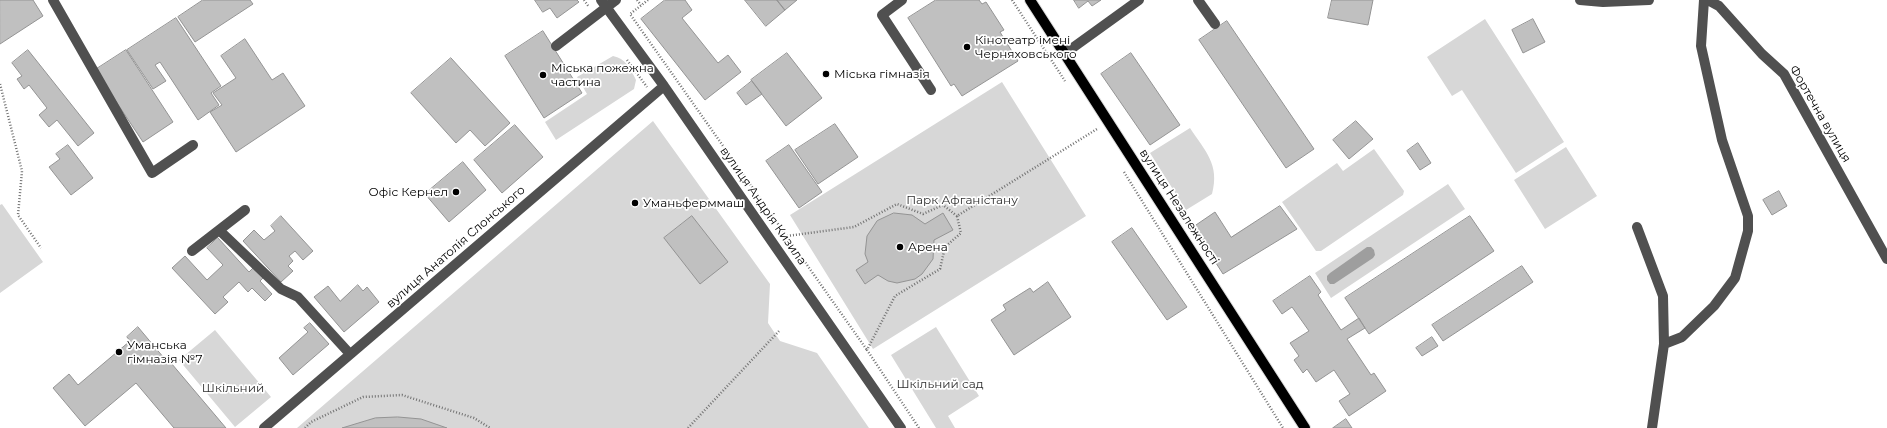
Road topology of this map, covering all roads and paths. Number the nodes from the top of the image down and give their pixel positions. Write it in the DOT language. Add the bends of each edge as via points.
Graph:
graph roads {
  1 [pos="53,0"];
  2 [pos="616,0"];
  3 [pos="638,0"];
  4 [pos="648,0"];
  5 [pos="902,0"];
  6 [pos="1012,0"];
  7 [pos="1030,0"];
  8 [pos="1139,0"];
  9 [pos="1198,0"];
  10 [pos="1580,0"];
  11 [pos="1650,0"];
  12 [pos="1704,0"];
  13 [pos="1708,0"];
  14 [pos="604,4"];
  15 [pos="642,5"];
  16 [pos="1215,24"];
  17 [pos="556,46"];
  18 [pos="1064,51"];
  19 [pos="1066,83"];
  20 [pos="0,84"];
  21 [pos="664,86"];
  22 [pos="931,90"];
  23 [pos="1100,134"];
  24 [pos="193,145"];
  25 [pos="1121,168"];
  26 [pos="245,210"];
  27 [pos="957,216"];
  28 [pos="1637,227"];
  29 [pos="219,230"];
  30 [pos="787,236"];
  31 [pos="41,248"];
  32 [pos="192,251"];
  33 [pos="1887,258"];
  34 [pos="780,330"];
  35 [pos="1664,344"];
  36 [pos="867,350"];
  37 [pos="350,354"];
  38 [pos="264,428"];
  39 [pos="305,428"];
  40 [pos="490,428"];
  41 [pos="688,428"];
  42 [pos="901,428"];
  43 [pos="919,428"];
  44 [pos="1283,428"];
  45 [pos="1305,428"];
  46 [pos="1652,428"];
  1 -- 24 [label="street" via="152,173"];
  2 -- 14 [label="street"];
  3 -- 15 [label="path"];
  4 -- 15 [label="path"];
  5 -- 22 [label="street" via="882,15"];
  6 -- 19 [label="path"];
  7 -- 18 [label="main road, вулиця Незалежності"];
  8 -- 18 [label="street" via="1071,49"];
  9 -- 16 [label="street"];
  10 -- 11 [label="street"];
  12 -- 35 [label="street" via="1701,46 1722,140 1748,216 1748,231 1735,278 1714,306 1682,337"];
  13 -- 33 [label="street, Фортечна вулиця" via="1719,6 1762,54 1784,74"];
  14 -- 17 [label="street"];
  14 -- 21 [label="street, вулиця Андрія Кизила"];
  15 -- 30 [label="path" via="630,14"];
  18 -- 45 [label="main road, вулиця Незалежності"];
  20 -- 31 [label="path" via="22,171 18,215"];
  21 -- 37 [label="street, вулиця Анатолія Слонського"];
  21 -- 42 [label="street, вулиця Андрія Кизила"];
  23 -- 27 [label="path" via="1096,128"];
  25 -- 44 [label="path"];
  26 -- 29 [label="street"];
  27 -- 30 [label="path" via="943,205 923,214 897,204 854,227"];
  27 -- 36 [label="path" via="961,233 944,247 940,269 896,296"];
  28 -- 35 [label="street" via="1663,296"];
  29 -- 32 [label="street"];
  29 -- 37 [label="street" via="281,288 298,297"];
  30 -- 36 [label="path"];
  34 -- 41 [label="path"];
  35 -- 46 [label="street"];
  36 -- 43 [label="path"];
  37 -- 38 [label="street, вулиця Анатолія Слонського"];
  39 -- 40 [label="path" via="311,422 363,397 402,395 474,418"];
}
